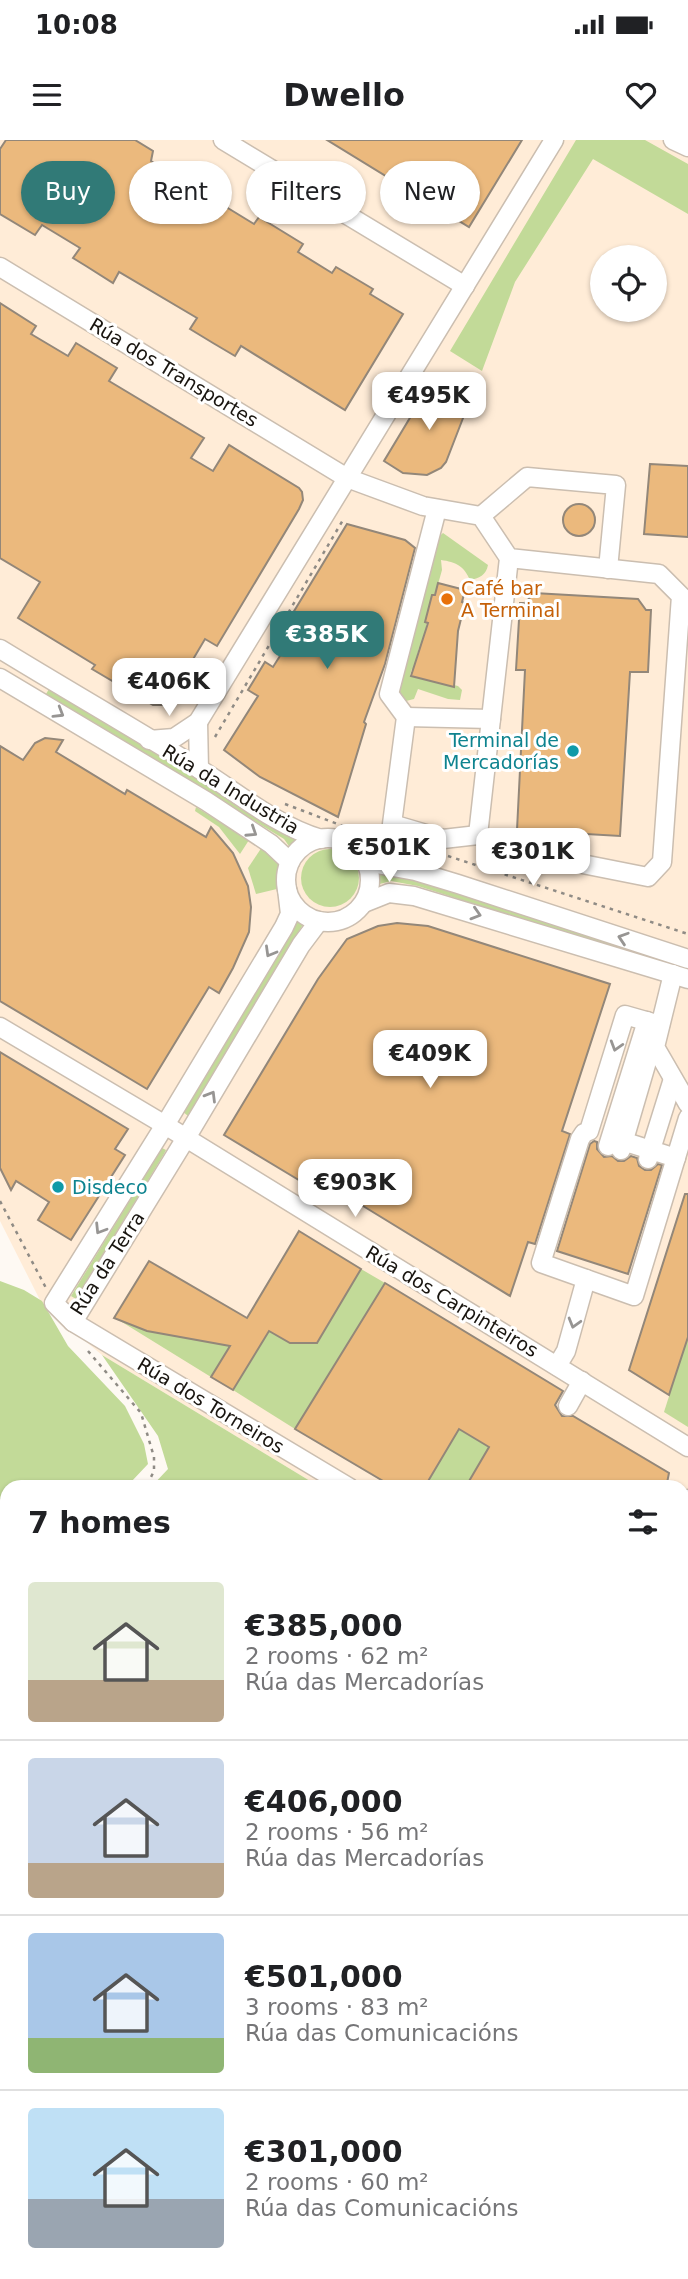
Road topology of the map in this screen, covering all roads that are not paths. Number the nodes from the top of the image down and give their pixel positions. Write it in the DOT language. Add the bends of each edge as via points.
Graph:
graph roads {
  1 [pos="223,140"];
  2 [pos="554,140"];
  3 [pos="673,140"];
  4 [pos="688,147"];
  5 [pos="0,267"];
  6 [pos="465,286"];
  7 [pos="347,478"];
  8 [pos="437,509"];
  9 [pos="481,516"];
  10 [pos="509,558"];
  11 [pos="608,569"];
  12 [pos="0,649"];
  13 [pos="44,676"];
  14 [pos="0,678"];
  15 [pos="32,697"];
  16 [pos="407,717"];
  17 [pos="491,719"];
  18 [pos="198,722"];
  19 [pos="149,740"];
  20 [pos="199,769"];
  21 [pos="478,835"];
  22 [pos="321,839"];
  23 [pos="290,862"];
  24 [pos="366,862"];
  25 [pos="287,888"];
  26 [pos="364,903"];
  27 [pos="319,921"];
  28 [pos="688,958"];
  29 [pos="681,977"];
  30 [pos="654,1023"];
  31 [pos="0,1027"];
  32 [pos="657,1051"];
  33 [pos="681,1091"];
  34 [pos="688,1118"];
  35 [pos="166,1125"];
  36 [pos="589,1131"];
  37 [pos="186,1138"];
  38 [pos="639,1150"];
  39 [pos="586,1279"];
  40 [pos="73,1322"];
  41 [pos="557,1366"];
  42 [pos="582,1381"];
  43 [pos="568,1406"];
  44 [pos="688,1447"];
  45 [pos="337,1480"];
  1 -- 6 [label="street"];
  2 -- 6 [label="street"];
  3 -- 4 [label="street"];
  5 -- 7 [label="street, Rúa dos Transportes"];
  6 -- 7 [label="street"];
  7 -- 8 [label="street, Rúa dos Transportes"];
  7 -- 18 [label="street"];
  8 -- 9 [label="street, Rúa dos Transportes"];
  8 -- 16 [label="street" via="390,694"];
  9 -- 10 [label="street"];
  9 -- 11 [label="street" via="527,477 616,485"];
  10 -- 11 [label="street"];
  10 -- 17 [label="street"];
  11 -- 21 [label="street" via="659,574 681,596 662,862 648,877 527,853"];
  12 -- 13 [label="street, Rúa da Industria"];
  13 -- 15 [label="street"];
  13 -- 19 [label="street, Rúa da Industria"];
  14 -- 15 [label="street, Rúa da Industria"];
  15 -- 23 [label="street, Rúa da Industria, one-way" via="206,802 271,844"];
  16 -- 17 [label="street"];
  16 -- 21 [label="street" via="391,824 443,839"];
  17 -- 21 [label="street"];
  18 -- 19 [label="street" via="174,737"];
  18 -- 20 [label="street"];
  19 -- 20 [label="street, Rúa da Industria"];
  20 -- 22 [label="street, Rúa da Industria" via="272,816"];
  22 -- 23 [label="street" via="308,843"];
  22 -- 24 [label="street" via="347,843"];
  23 -- 25 [label="street"];
  24 -- 26 [label="street" via="370,883"];
  28 -- 24 [label="street, one-way" via="458,884"];
  25 -- 27 [label="street" via="298,910"];
  25 -- 35 [label="street, Rúa da Terra, one-way" via="290,914 285,926"];
  26 -- 27 [label="street" via="336,922"];
  26 -- 29 [label="street, one-way" via="388,893 414,896"];
  37 -- 27 [label="street, Rúa da Terra, one-way"];
  29 -- 30 [label="street"];
  30 -- 32 [label="street"];
  30 -- 36 [label="street, one-way" via="625,1015"];
  30 -- 38 [label="street"];
  31 -- 35 [label="street, Rúa dos Carpinteiros"];
  32 -- 33 [label="street"];
  32 -- 38 [label="street"];
  33 -- 38 [label="street"];
  34 -- 38 [label="street"];
  35 -- 37 [label="street, Rúa dos Carpinteiros"];
  35 -- 40 [label="street, Rúa da Terra, one-way" via="54,1303"];
  36 -- 38 [label="street"];
  36 -- 39 [label="street" via="580,1139 541,1263"];
  37 -- 40 [label="street, Rúa da Terra"];
  37 -- 41 [label="street, Rúa dos Carpinteiros"];
  38 -- 39 [label="street" via="634,1296"];
  39 -- 41 [label="street, one-way" via="566,1351"];
  40 -- 45 [label="street, Rúa dos Torneiros"];
  41 -- 42 [label="street, Rúa dos Carpinteiros"];
  42 -- 43 [label="street"];
  42 -- 44 [label="street, Rúa dos Carpinteiros"];
}
